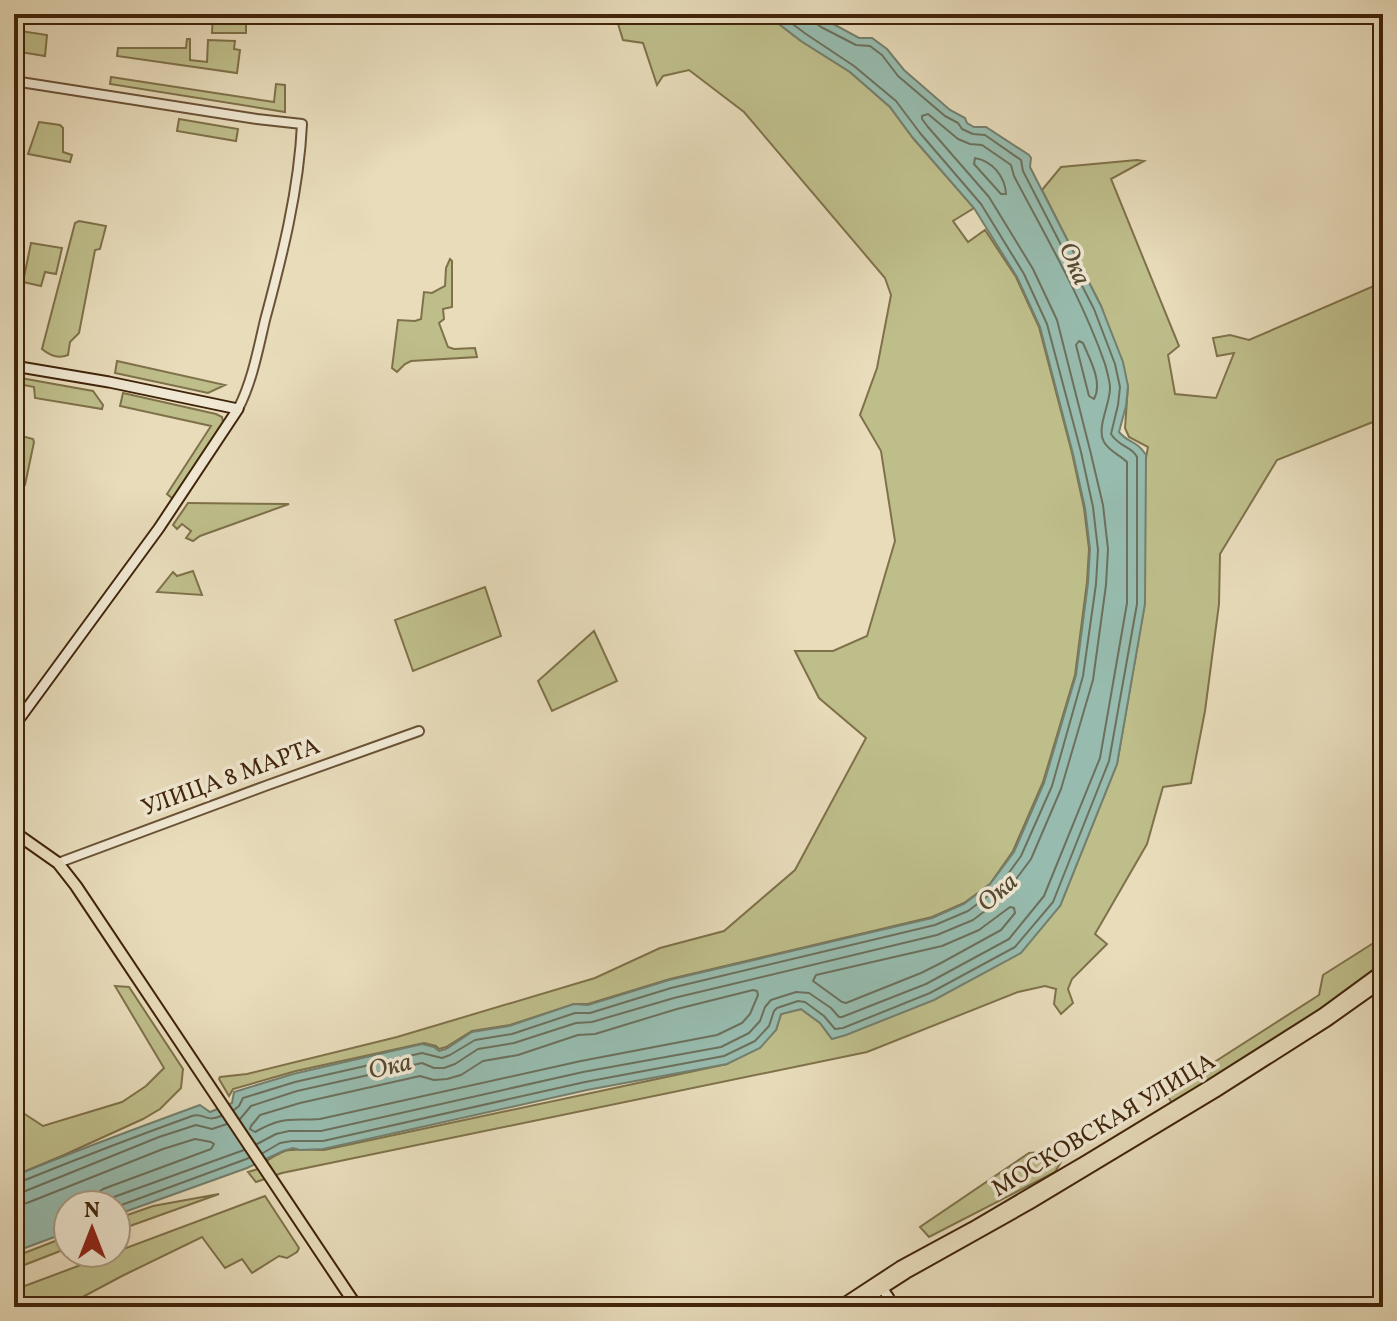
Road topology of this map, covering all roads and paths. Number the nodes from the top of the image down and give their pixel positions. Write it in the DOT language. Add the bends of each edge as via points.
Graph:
graph roads {
  1 [pos="14,81"];
  2 [pos="14,366"];
  3 [pos="238,409"];
  4 [pos="14,726"];
  5 [pos="419,731"];
  6 [pos="14,832"];
  7 [pos="58,863"];
  8 [pos="1383,970"];
  9 [pos="1383,981"];
  10 [pos="1213,1088"];
  11 [pos="876,1288"];
  12 [pos="886,1305"];
  13 [pos="357,1307"];
  14 [pos="839,1307"];
  15 [pos="853,1307"];
  1 -- 3 [label="street" via="302,124 276,278"];
  2 -- 3 [label="main road"];
  3 -- 4 [label="main road" via="159,528"];
  5 -- 7 [label="street, УЛИЦА 8 МАРТА"];
  6 -- 7 [label="main road"];
  7 -- 13 [label="main road"];
  8 -- 10 [label="main road, МОСКОВСКАЯ УЛИЦА"];
  9 -- 10 [label="main road, МОСКОВСКАЯ УЛИЦА"];
  10 -- 11 [label="main road, МОСКОВСКАЯ УЛИЦА" via="900,1267"];
  11 -- 12 [label="main road"];
  11 -- 14 [label="main road, МОСКОВСКАЯ УЛИЦА"];
  11 -- 15 [label="main road, МОСКОВСКАЯ УЛИЦА"];
}
